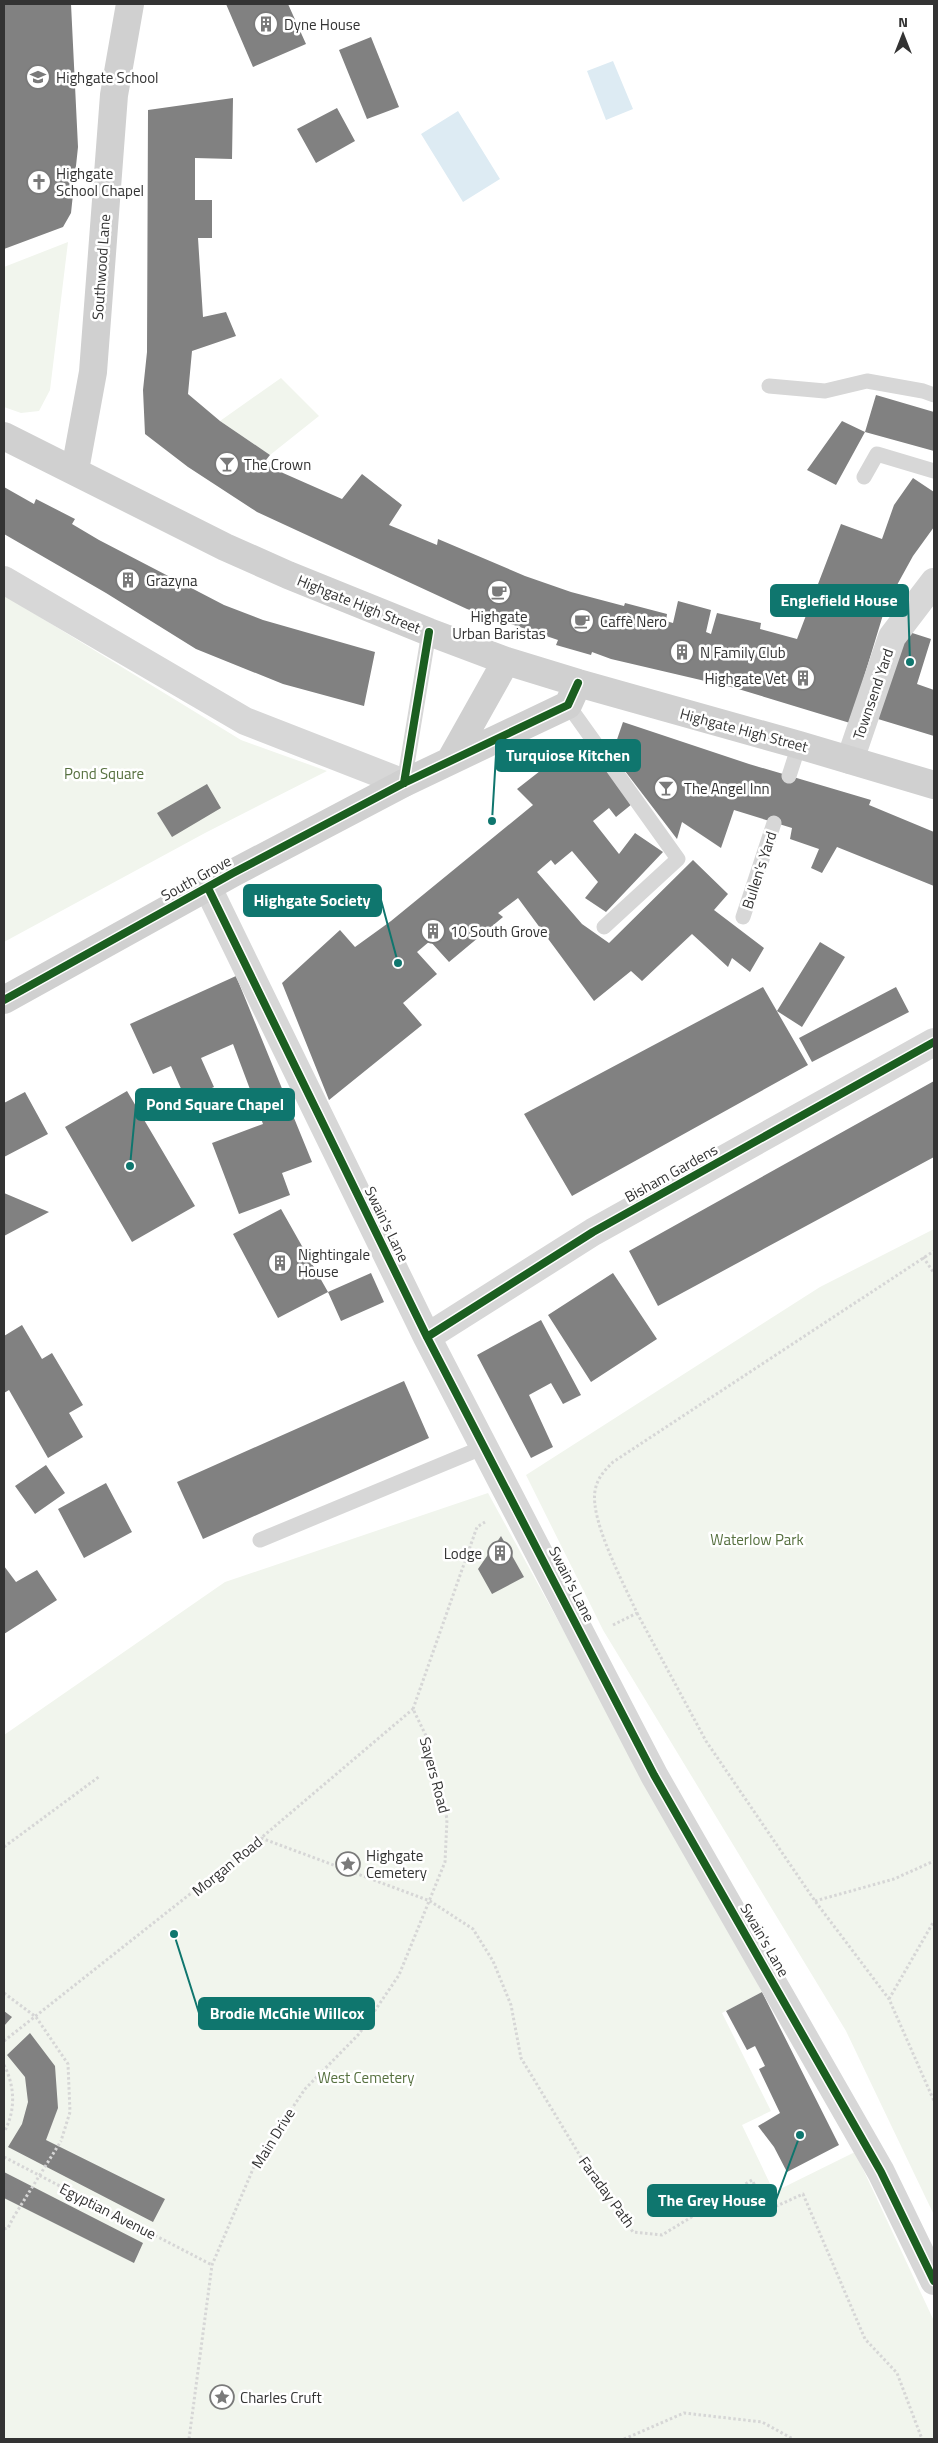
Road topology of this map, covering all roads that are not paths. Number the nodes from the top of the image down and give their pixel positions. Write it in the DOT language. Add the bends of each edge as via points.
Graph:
graph roads {
  1 [pos="130,4"];
  2 [pos="769,386"];
  3 [pos="934,395"];
  4 [pos="4,436"];
  5 [pos="75,470"];
  6 [pos="934,471"];
  7 [pos="864,477"];
  8 [pos="4,580"];
  9 [pos="934,582"];
  10 [pos="430,632"];
  11 [pos="506,661"];
  12 [pos="573,694"];
  13 [pos="799,745"];
  14 [pos="452,759"];
  15 [pos="850,760"];
  16 [pos="789,776"];
  17 [pos="404,783"];
  18 [pos="934,785"];
  19 [pos="774,823"];
  20 [pos="208,888"];
  21 [pos="743,918"];
  22 [pos="604,927"];
  23 [pos="4,1000"];
  24 [pos="934,1042"];
  25 [pos="427,1337"];
  26 [pos="484,1447"];
  27 [pos="260,1540"];
  28 [pos="934,2281"];
  1 -- 5 [label="main road, Southwood Lane" via="114,95 94,372"];
  2 -- 3 [label="lane" via="825,391 867,381"];
  4 -- 5 [label="main road, Highgate High Street"];
  5 -- 10 [label="main road, Highgate High Street" via="261,563"];
  6 -- 7 [label="lane" via="877,454"];
  8 -- 17 [label="street" via="245,721"];
  9 -- 15 [label="street, Townsend Yard" via="892,637"];
  10 -- 11 [label="main road, Highgate High Street"];
  10 -- 17 [label="lane"];
  11 -- 12 [label="main road, Highgate High Street"];
  11 -- 14 [label="main road"];
  12 -- 13 [label="main road, Highgate High Street"];
  12 -- 14 [label="main road, South Grove"];
  12 -- 22 [label="lane" via="678,859"];
  13 -- 15 [label="main road, Highgate High Street"];
  13 -- 16 [label="lane"];
  14 -- 17 [label="main road, South Grove"];
  15 -- 18 [label="main road, Highgate High Street"];
  17 -- 20 [label="main road, South Grove"];
  19 -- 21 [label="lane, Bullen's Yard"];
  20 -- 23 [label="main road, South Grove"];
  20 -- 25 [label="street, Swain's Lane"];
  24 -- 25 [label="street, Bisham Gardens" via="593,1232"];
  25 -- 26 [label="street, Swain's Lane"];
  26 -- 27 [label="lane"];
  26 -- 28 [label="street, Swain's Lane" via="654,1775 881,2172"];
}
